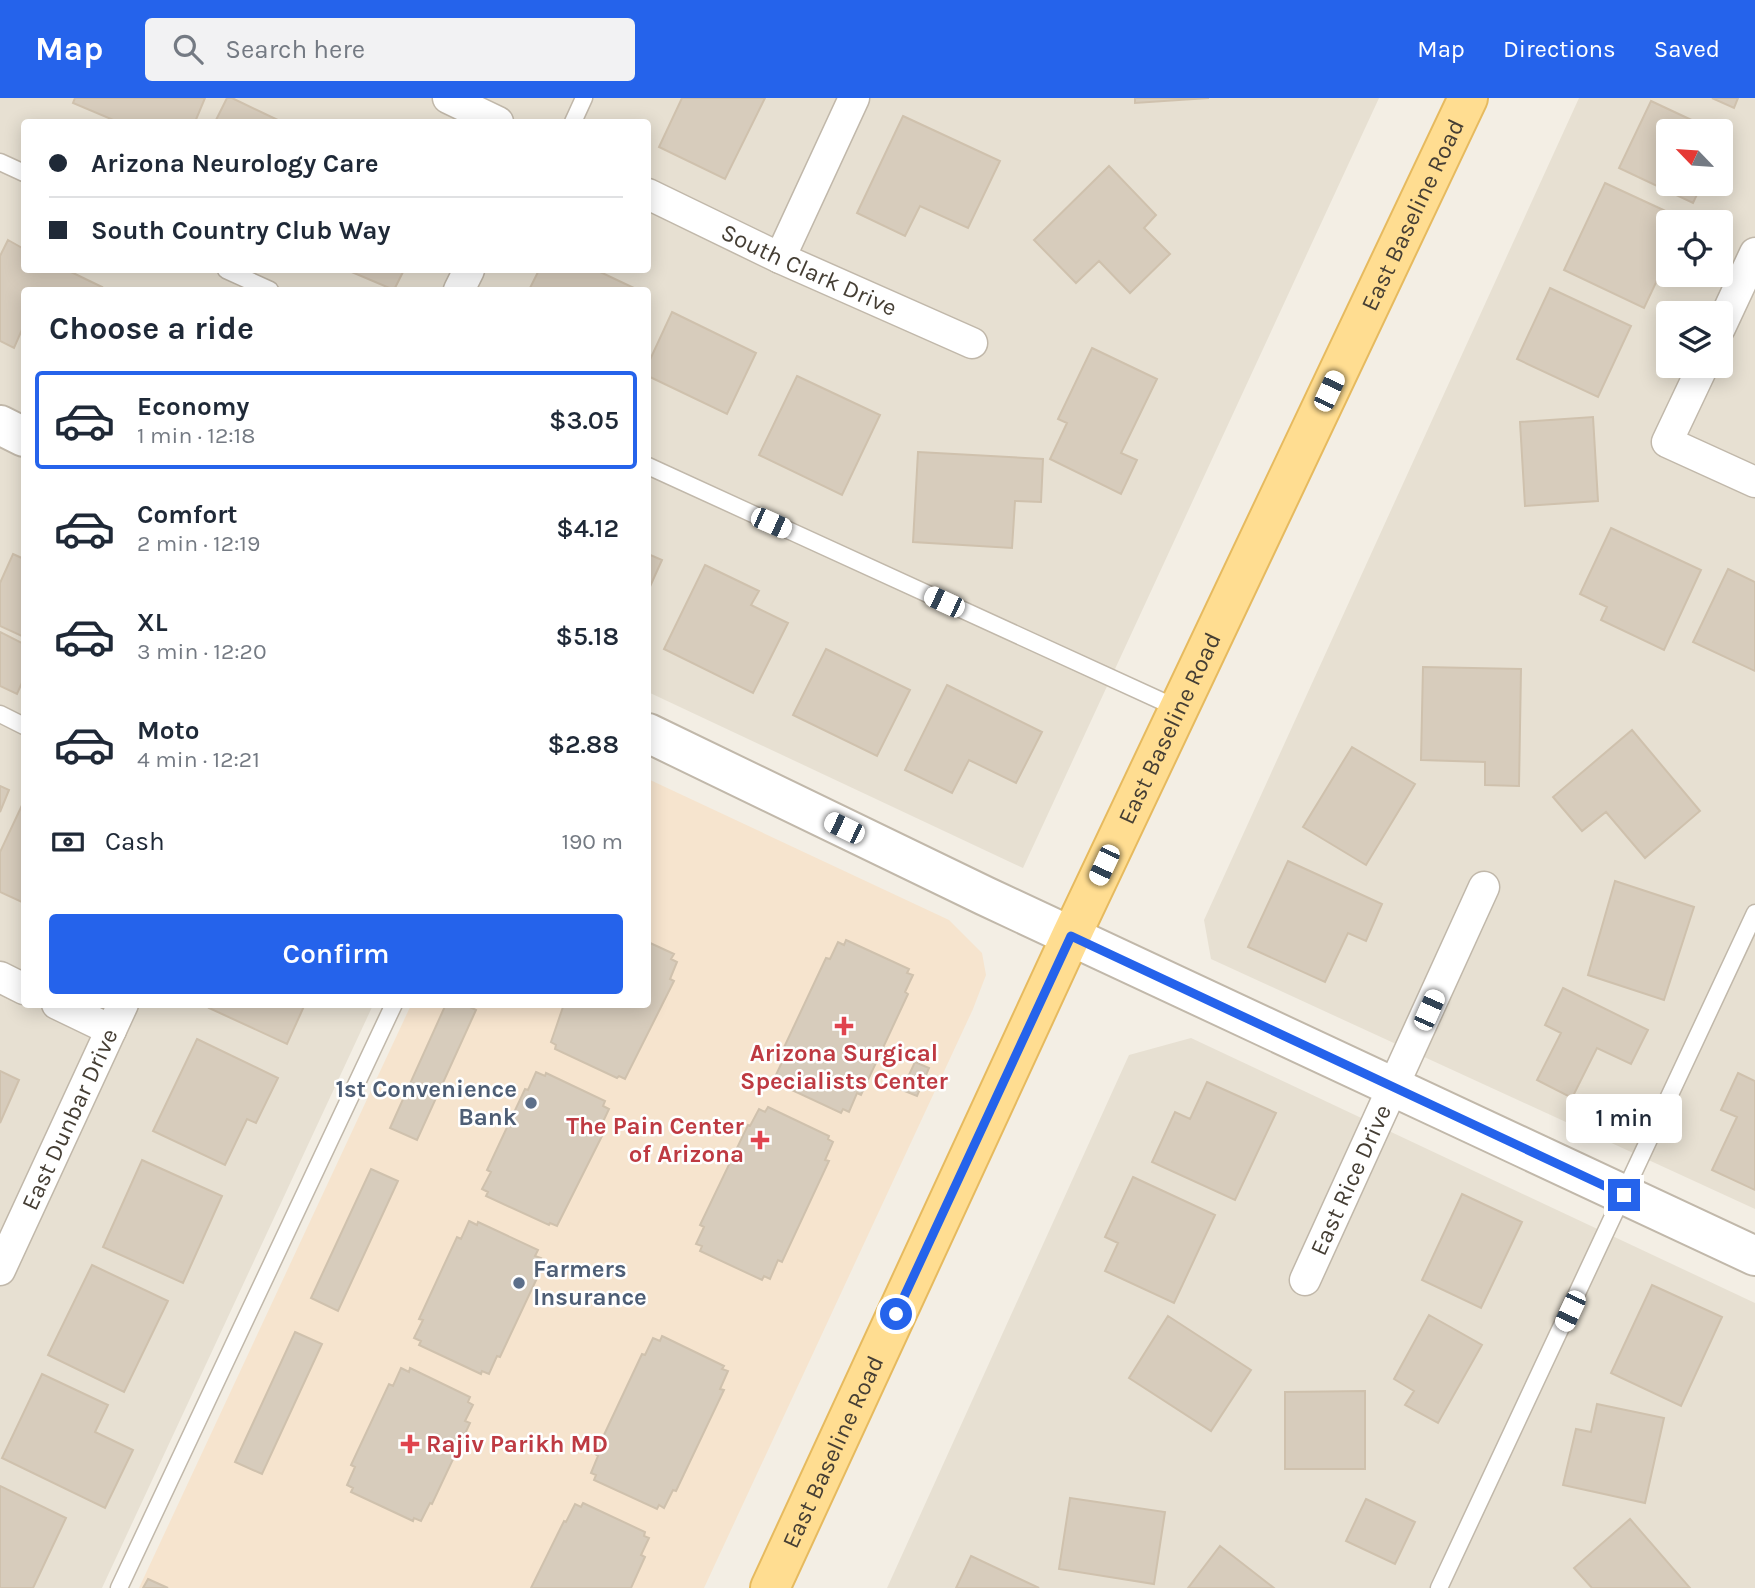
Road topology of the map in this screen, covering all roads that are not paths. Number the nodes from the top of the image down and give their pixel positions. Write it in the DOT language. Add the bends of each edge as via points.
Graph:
graph roads {
  1 [pos="448,98"];
  2 [pos="584,98"];
  3 [pos="854,98"];
  4 [pos="1468,98"];
  5 [pos="492,119"];
  6 [pos="574,119"];
  7 [pos="0,162"];
  8 [pos="21,172"];
  9 [pos="651,195"];
  10 [pos="1755,253"];
  11 [pos="779,258"];
  12 [pos="233,273"];
  13 [pos="263,287"];
  14 [pos="1733,301"];
  15 [pos="972,343"];
  16 [pos="1697,378"];
  17 [pos="0,425"];
  18 [pos="21,436"];
  19 [pos="651,467"];
  20 [pos="1755,482"];
  21 [pos="1179,709"];
  22 [pos="0,715"];
  23 [pos="21,725"];
  24 [pos="651,734"];
  25 [pos="1484,887"];
  26 [pos="1755,913"];
  27 [pos="1071,936"];
  28 [pos="0,977"];
  29 [pos="21,988"];
  30 [pos="75,1008"];
  31 [pos="392,1008"];
  32 [pos="117,1017"];
  33 [pos="1395,1088"];
  34 [pos="1624,1195"];
  35 [pos="3,1256"];
  36 [pos="1755,1256"];
  37 [pos="1305,1280"];
  38 [pos="119,1588"];
  39 [pos="770,1588"];
  40 [pos="1439,1588"];
  1 -- 5 [label="street"];
  2 -- 6 [label="lane"];
  3 -- 11 [label="street"];
  4 -- 21 [label="main road, East Baseline Road"];
  7 -- 8 [label="lane"];
  9 -- 11 [label="street, South Clark Drive"];
  10 -- 14 [label="street"];
  11 -- 15 [label="street, South Clark Drive"];
  12 -- 13 [label="lane"];
  16 -- 20 [label="street" via="1667,442"];
  17 -- 18 [label="street"];
  19 -- 21 [label="lane"];
  21 -- 27 [label="main road, East Baseline Road"];
  22 -- 23 [label="lane"];
  24 -- 27 [label="street"];
  25 -- 33 [label="street, East Rice Drive"];
  26 -- 34 [label="lane"];
  27 -- 33 [label="street"];
  27 -- 39 [label="main road, East Baseline Road"];
  28 -- 29 [label="street"];
  30 -- 32 [label="street"];
  31 -- 38 [label="lane"];
  32 -- 35 [label="street, East Dunbar Drive"];
  33 -- 34 [label="street"];
  33 -- 37 [label="street, East Rice Drive"];
  34 -- 36 [label="street"];
  34 -- 40 [label="lane"];
}
